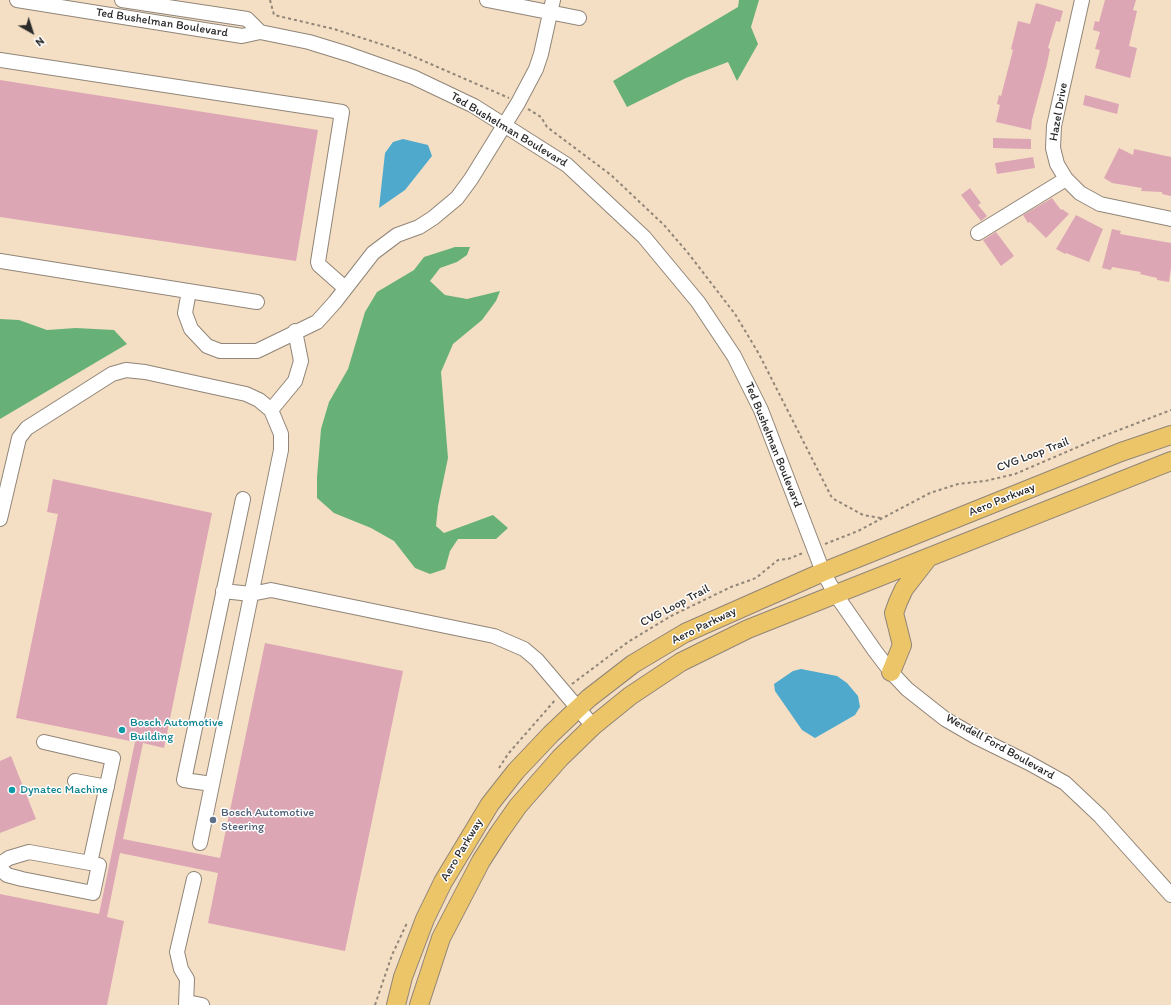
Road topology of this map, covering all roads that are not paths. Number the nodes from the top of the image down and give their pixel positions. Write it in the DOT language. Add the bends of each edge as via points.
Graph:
graph roads {
  1 [pos="17,0"];
  2 [pos="125,0"];
  3 [pos="487,0"];
  4 [pos="1082,0"];
  5 [pos="552,6"];
  6 [pos="579,18"];
  7 [pos="260,32"];
  8 [pos="0,60"];
  9 [pos="504,125"];
  10 [pos="1066,179"];
  11 [pos="1171,219"];
  12 [pos="978,232"];
  13 [pos="0,261"];
  14 [pos="345,288"];
  15 [pos="189,291"];
  16 [pos="257,302"];
  17 [pos="295,331"];
  18 [pos="271,410"];
  19 [pos="1171,435"];
  20 [pos="1171,461"];
  21 [pos="243,500"];
  22 [pos="0,519"];
  23 [pos="929,556"];
  24 [pos="823,572"];
  25 [pos="223,591"];
  26 [pos="251,594"];
  27 [pos="836,594"];
  28 [pos="891,672"];
  29 [pos="578,709"];
  30 [pos="593,726"];
  31 [pos="44,742"];
  32 [pos="75,781"];
  33 [pos="212,784"];
  34 [pos="107,787"];
  35 [pos="200,842"];
  36 [pos="90,863"];
  37 [pos="0,864"];
  38 [pos="0,868"];
  39 [pos="194,879"];
  40 [pos="1171,895"];
  41 [pos="186,1004"];
  42 [pos="202,1005"];
  43 [pos="396,1005"];
  44 [pos="419,1005"];
  1 -- 7 [label="street, Ted Bushelman Boulevard" via="242,36"];
  2 -- 7 [label="street, Ted Bushelman Boulevard" via="247,19"];
  3 -- 5 [label="street"];
  4 -- 10 [label="street, Hazel Drive" via="1054,126 1053,148 1057,164"];
  5 -- 6 [label="street"];
  5 -- 9 [label="street" via="536,69"];
  7 -- 9 [label="street, Ted Bushelman Boulevard" via="309,42 380,64 444,91"];
  8 -- 14 [label="street" via="342,112 318,262 319,266"];
  9 -- 14 [label="street" via="457,198 419,227 397,235 384,244 362,265"];
  9 -- 24 [label="street, Ted Bushelman Boulevard" via="568,165 648,242 698,302 734,356 753,392"];
  10 -- 11 [label="street, Hazel Drive" via="1080,193 1100,204"];
  10 -- 12 [label="street"];
  13 -- 15 [label="street"];
  14 -- 17 [label="street" via="317,322"];
  15 -- 16 [label="street"];
  15 -- 17 [label="street" via="186,313 191,329 207,346 220,351 256,352"];
  17 -- 18 [label="street" via="301,361 295,382"];
  18 -- 22 [label="street" via="246,394 145,372 126,370 112,374 27,428 19,438"];
  18 -- 26 [label="street" via="281,434 281,450"];
  19 -- 24 [label="main road, Aero Parkway" via="1121,452"];
  20 -- 23 [label="main road, Aero Parkway"];
  21 -- 25 [label="street"];
  23 -- 27 [label="main road, Aero Parkway"];
  23 -- 28 [label="main road" via="904,589 894,613 902,645"];
  24 -- 27 [label="street, Ted Bushelman Boulevard"];
  24 -- 29 [label="main road, Aero Parkway" via="685,633 633,664"];
  25 -- 26 [label="street"];
  25 -- 33 [label="street" via="184,780"];
  26 -- 29 [label="street" via="271,590 494,636 524,649 537,660"];
  26 -- 33 [label="street"];
  27 -- 28 [label="street, Wendell Ford Boulevard"];
  27 -- 30 [label="main road, Aero Parkway" via="700,651 636,691"];
  28 -- 40 [label="street, Wendell Ford Boulevard" via="907,689 945,719 1065,783 1100,816"];
  29 -- 30 [label="street"];
  29 -- 43 [label="main road, Aero Parkway" via="516,771 490,804 442,882 403,977"];
  30 -- 44 [label="main road, Aero Parkway" via="560,758 518,806 480,862 441,938"];
  31 -- 34 [label="street" via="113,758"];
  32 -- 34 [label="street"];
  33 -- 35 [label="street"];
  34 -- 36 [label="street"];
  36 -- 37 [label="street" via="29,852 9,858"];
  36 -- 38 [label="street" via="99,864 93,893 22,879"];
  39 -- 41 [label="street" via="177,952 181,969 187,979"];
  41 -- 42 [label="street"];
}
